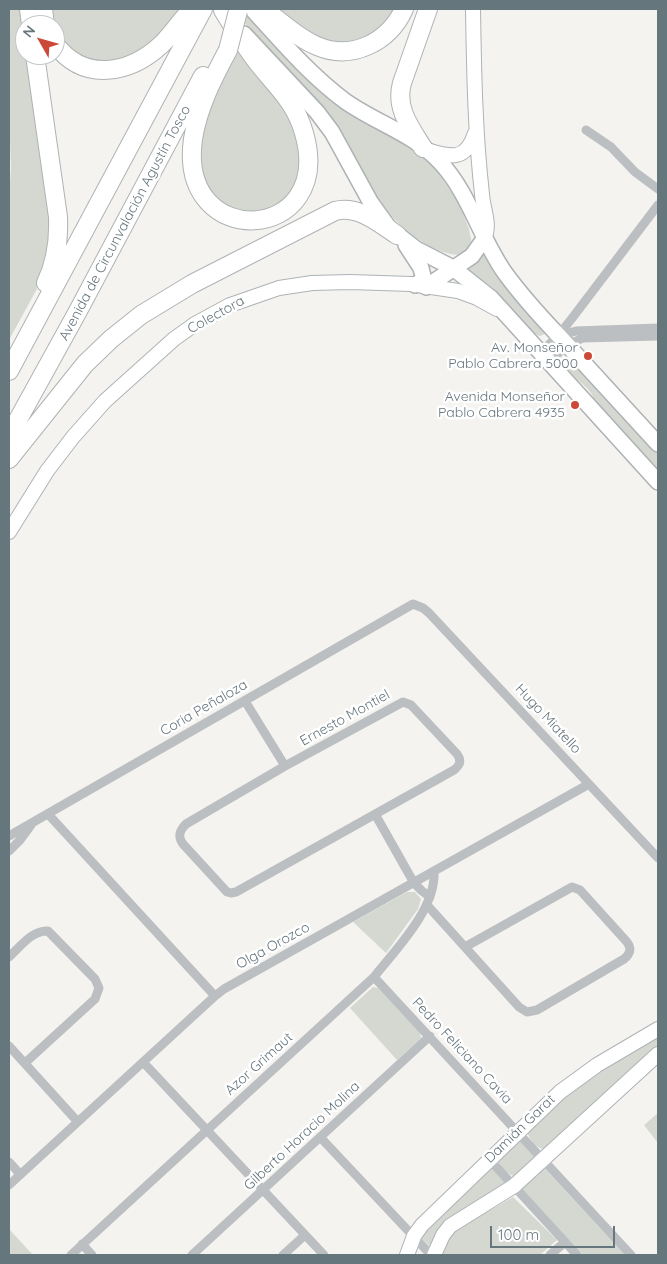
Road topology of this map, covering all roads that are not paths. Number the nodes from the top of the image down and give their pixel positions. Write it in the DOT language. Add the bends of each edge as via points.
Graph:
graph roads {
  1 [pos="263,9"];
  2 [pos="404,9"];
  3 [pos="428,9"];
  4 [pos="473,9"];
  5 [pos="234,10"];
  6 [pos="196,12"];
  7 [pos="224,46"];
  8 [pos="65,55"];
  9 [pos="36,65"];
  10 [pos="586,130"];
  11 [pos="475,133"];
  12 [pos="425,149"];
  13 [pos="658,189"];
  14 [pos="658,205"];
  15 [pos="400,237"];
  16 [pos="484,239"];
  17 [pos="453,268"];
  18 [pos="421,286"];
  19 [pos="507,314"];
  20 [pos="658,328"];
  21 [pos="658,336"];
  22 [pos="563,340"];
  23 [pos="9,352"];
  24 [pos="545,357"];
  25 [pos="9,371"];
  26 [pos="9,436"];
  27 [pos="658,444"];
  28 [pos="9,459"];
  29 [pos="658,482"];
  30 [pos="9,532"];
  31 [pos="413,604"];
  32 [pos="245,701"];
  33 [pos="285,766"];
  34 [pos="589,784"];
  35 [pos="48,814"];
  36 [pos="375,814"];
  37 [pos="33,822"];
  38 [pos="9,836"];
  39 [pos="9,851"];
  40 [pos="658,858"];
  41 [pos="434,872"];
  42 [pos="414,883"];
  43 [pos="428,901"];
  44 [pos="465,947"];
  45 [pos="9,957"];
  46 [pos="374,977"];
  47 [pos="215,996"];
  48 [pos="658,1029"];
  49 [pos="430,1036"];
  50 [pos="9,1046"];
  51 [pos="658,1054"];
  52 [pos="143,1062"];
  53 [pos="25,1063"];
  54 [pos="77,1121"];
  55 [pos="207,1130"];
  56 [pos="518,1131"];
  57 [pos="320,1137"];
  58 [pos="489,1159"];
  59 [pos="544,1159"];
  60 [pos="9,1162"];
  61 [pos="20,1174"];
  62 [pos="9,1184"];
  63 [pos="514,1186"];
  64 [pos="263,1190"];
  65 [pos="305,1235"];
  66 [pos="414,1236"];
  67 [pos="565,1242"];
  68 [pos="82,1244"];
  69 [pos="71,1255"];
  70 [pos="92,1255"];
  71 [pos="192,1255"];
  72 [pos="283,1255"];
  73 [pos="324,1255"];
  74 [pos="407,1255"];
  75 [pos="432,1255"];
  76 [pos="550,1255"];
  77 [pos="577,1255"];
  78 [pos="631,1255"];
  1 -- 2 [label="highway" via="307,41 338,51 360,49 383,38"];
  3 -- 12 [label="highway" via="399,94 405,119"];
  4 -- 11 [label="main road"];
  5 -- 7 [label="highway, Avenida de Circunvalación Agustín Tosco, bridge"];
  5 -- 7 [label="highway" via="253,56 292,106 308,152 306,179 298,197 284,211 260,221 236,219 216,208 203,196 194,175 193,148 198,118"];
  5 -- 12 [label="main road" via="346,102"];
  5 -- 15 [label="main road" via="324,121 371,203 383,221"];
  6 -- 8 [label="highway" via="153,52 117,70 98,70 80,65"];
  6 -- 25 [label="highway"];
  7 -- 26 [label="highway, Avenida de Circunvalación Agustín Tosco"];
  9 -- 23 [label="highway" via="58,217 58,242 50,275"];
  10 -- 13 [label="street" via="611,147 635,172"];
  11 -- 12 [label="main road" via="469,148 459,156"];
  11 -- 16 [label="main road" via="488,228"];
  12 -- 16 [label="main road" via="454,180"];
  14 -- 22 [label="street"];
  15 -- 17 [label="main road"];
  15 -- 18 [label="main road" via="423,272"];
  15 -- 28 [label="highway" via="363,214 335,211 174,294 141,315 97,351"];
  16 -- 17 [label="main road" via="472,256"];
  16 -- 22 [label="main road" via="511,281"];
  17 -- 18 [label="main road"];
  17 -- 19 [label="main road" via="483,290"];
  18 -- 19 [label="main road, Colectora" via="467,294"];
  18 -- 30 [label="main road, Colectora" via="337,282 286,287 239,301 195,324 137,371 89,418 47,471"];
  19 -- 24 [label="main road"];
  20 -- 22 [label="street" via="576,331"];
  21 -- 22 [label="street"];
  22 -- 24 [label="street"];
  22 -- 24 [label="street"];
  22 -- 27 [label="main road"];
  24 -- 29 [label="main road"];
  31 -- 32 [label="street, Coria Peñaloza"];
  31 -- 34 [label="street, Hugo Miatello" via="429,613"];
  32 -- 33 [label="street"];
  32 -- 35 [label="street, Coria Peñaloza"];
  33 -- 36 [label="street, Ernesto Montiel" via="399,703 411,705 457,754 460,762 454,770"];
  33 -- 36 [label="street" via="186,824 180,832 182,844 227,892 236,892"];
  34 -- 40 [label="street, Hugo Miatello"];
  34 -- 41 [label="street, Olga Orozco"];
  35 -- 37 [label="street, Coria Peñaloza"];
  35 -- 47 [label="street"];
  36 -- 42 [label="street"];
  37 -- 38 [label="street, Coria Peñaloza"];
  37 -- 39 [label="street"];
  41 -- 42 [label="street, Olga Orozco"];
  41 -- 43 [label="street, Azor Grimaut"];
  42 -- 43 [label="street"];
  42 -- 47 [label="street, Olga Orozco"];
  43 -- 44 [label="street"];
  43 -- 46 [label="street, Azor Grimaut"];
  44 -- 44 [label="street" via="527,1012 630,953 627,942 580,890 572,887"];
  45 -- 53 [label="street" via="33,935 48,931 95,979 99,988 96,999"];
  46 -- 49 [label="street, Pedro Feliciano Cavia"];
  46 -- 55 [label="street, Azor Grimaut"];
  47 -- 52 [label="street, Olga Orozco"];
  48 -- 56 [label="main road, Damián Garat" via="568,1085"];
  49 -- 56 [label="street, Pedro Feliciano Cavia"];
  49 -- 57 [label="street, Gilberto Horacio Molina"];
  50 -- 53 [label="street"];
  51 -- 59 [label="main road"];
  52 -- 54 [label="street, Olga Orozco"];
  52 -- 55 [label="street"];
  53 -- 54 [label="street"];
  54 -- 61 [label="street, Olga Orozco"];
  55 -- 64 [label="street"];
  55 -- 68 [label="street, Azor Grimaut"];
  56 -- 58 [label="main road, Damián Garat"];
  56 -- 59 [label="street, Pedro Feliciano Cavia"];
  57 -- 64 [label="street, Gilberto Horacio Molina"];
  57 -- 66 [label="street"];
  58 -- 63 [label="street"];
  58 -- 66 [label="main road, Damián Garat"];
  59 -- 63 [label="main road"];
  59 -- 78 [label="street, Pedro Feliciano Cavia"];
  60 -- 61 [label="street"];
  61 -- 62 [label="street, Olga Orozco"];
  63 -- 67 [label="street"];
  63 -- 75 [label="main road" via="450,1226"];
  64 -- 65 [label="street"];
  64 -- 71 [label="street, Gilberto Horacio Molina"];
  65 -- 72 [label="street"];
  65 -- 73 [label="street"];
  66 -- 74 [label="main road, Damián Garat"];
  66 -- 75 [label="street"];
  67 -- 76 [label="street"];
  67 -- 77 [label="street"];
  68 -- 69 [label="street, Azor Grimaut"];
  68 -- 70 [label="street"];
}
